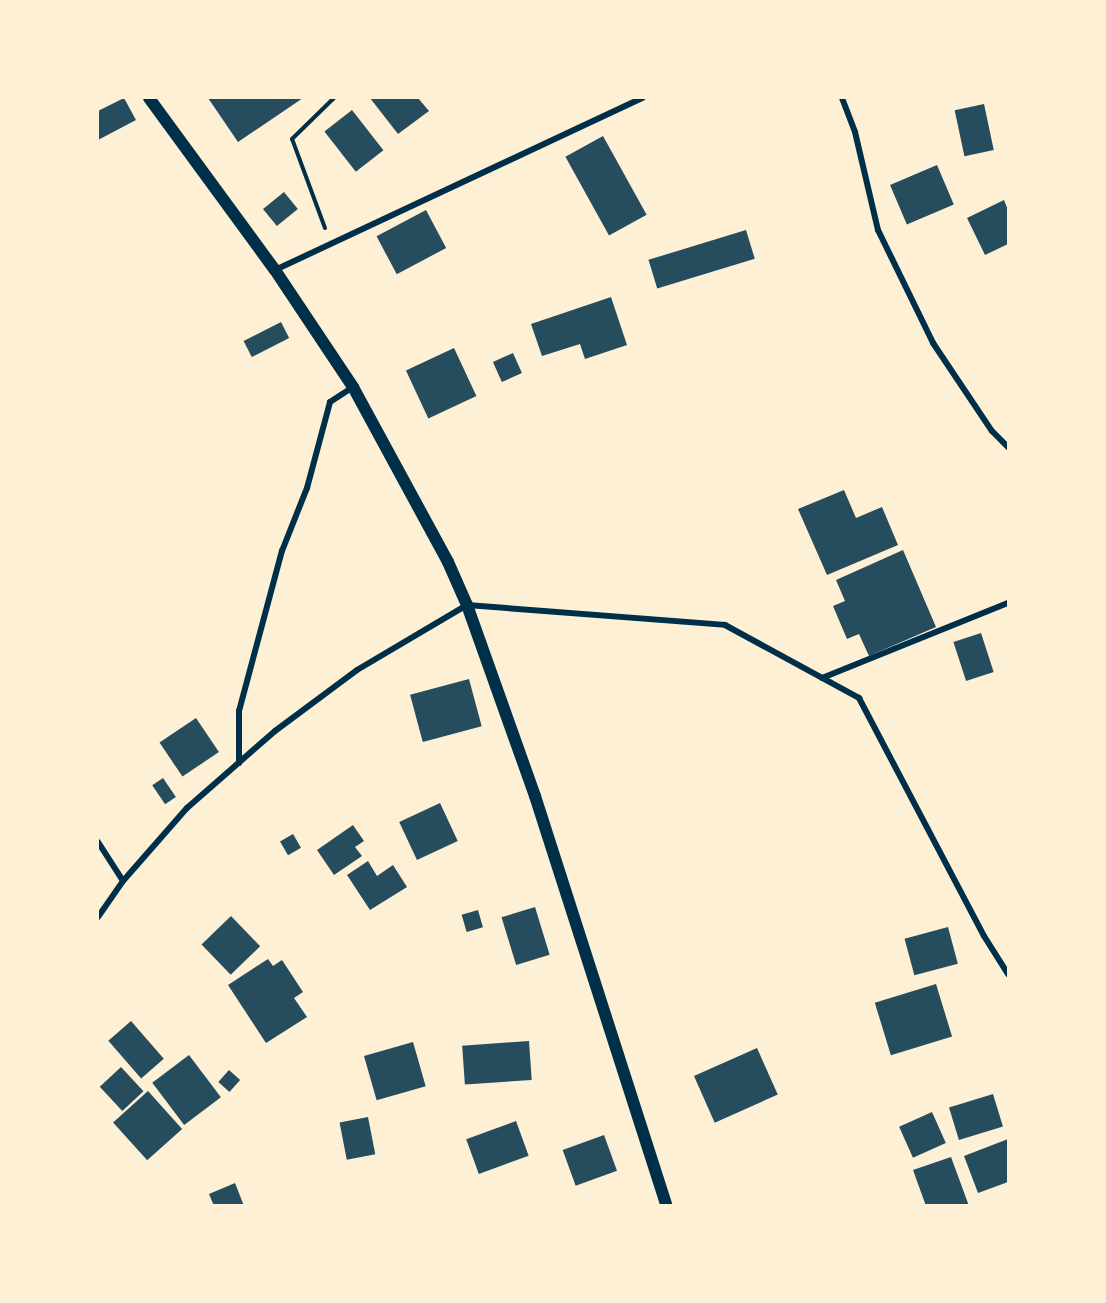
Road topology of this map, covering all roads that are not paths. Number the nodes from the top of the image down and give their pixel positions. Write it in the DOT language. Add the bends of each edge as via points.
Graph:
graph roads {
  1 [pos="149,98"];
  2 [pos="643,98"];
  3 [pos="842,98"];
  4 [pos="275,270"];
  5 [pos="353,387"];
  6 [pos="1008,447"];
  7 [pos="1008,603"];
  8 [pos="467,605"];
  9 [pos="822,678"];
  10 [pos="239,763"];
  11 [pos="98,842"];
  12 [pos="123,881"];
  13 [pos="98,917"];
  14 [pos="1008,974"];
  15 [pos="667,1206"];
  1 -- 4 [label="main road"];
  2 -- 4 [label="street"];
  3 -- 6 [label="street" via="855,132 878,230 933,343 992,431"];
  4 -- 5 [label="main road"];
  5 -- 8 [label="main road" via="448,562"];
  5 -- 10 [label="street" via="330,402 307,488 282,551 239,711"];
  7 -- 9 [label="street"];
  8 -- 9 [label="street" via="725,625"];
  8 -- 10 [label="street" via="357,670"];
  8 -- 15 [label="main road" via="535,796"];
  9 -- 14 [label="street" via="860,698 984,936"];
  10 -- 12 [label="street" via="187,808"];
  11 -- 12 [label="street"];
  12 -- 13 [label="street"];
}
